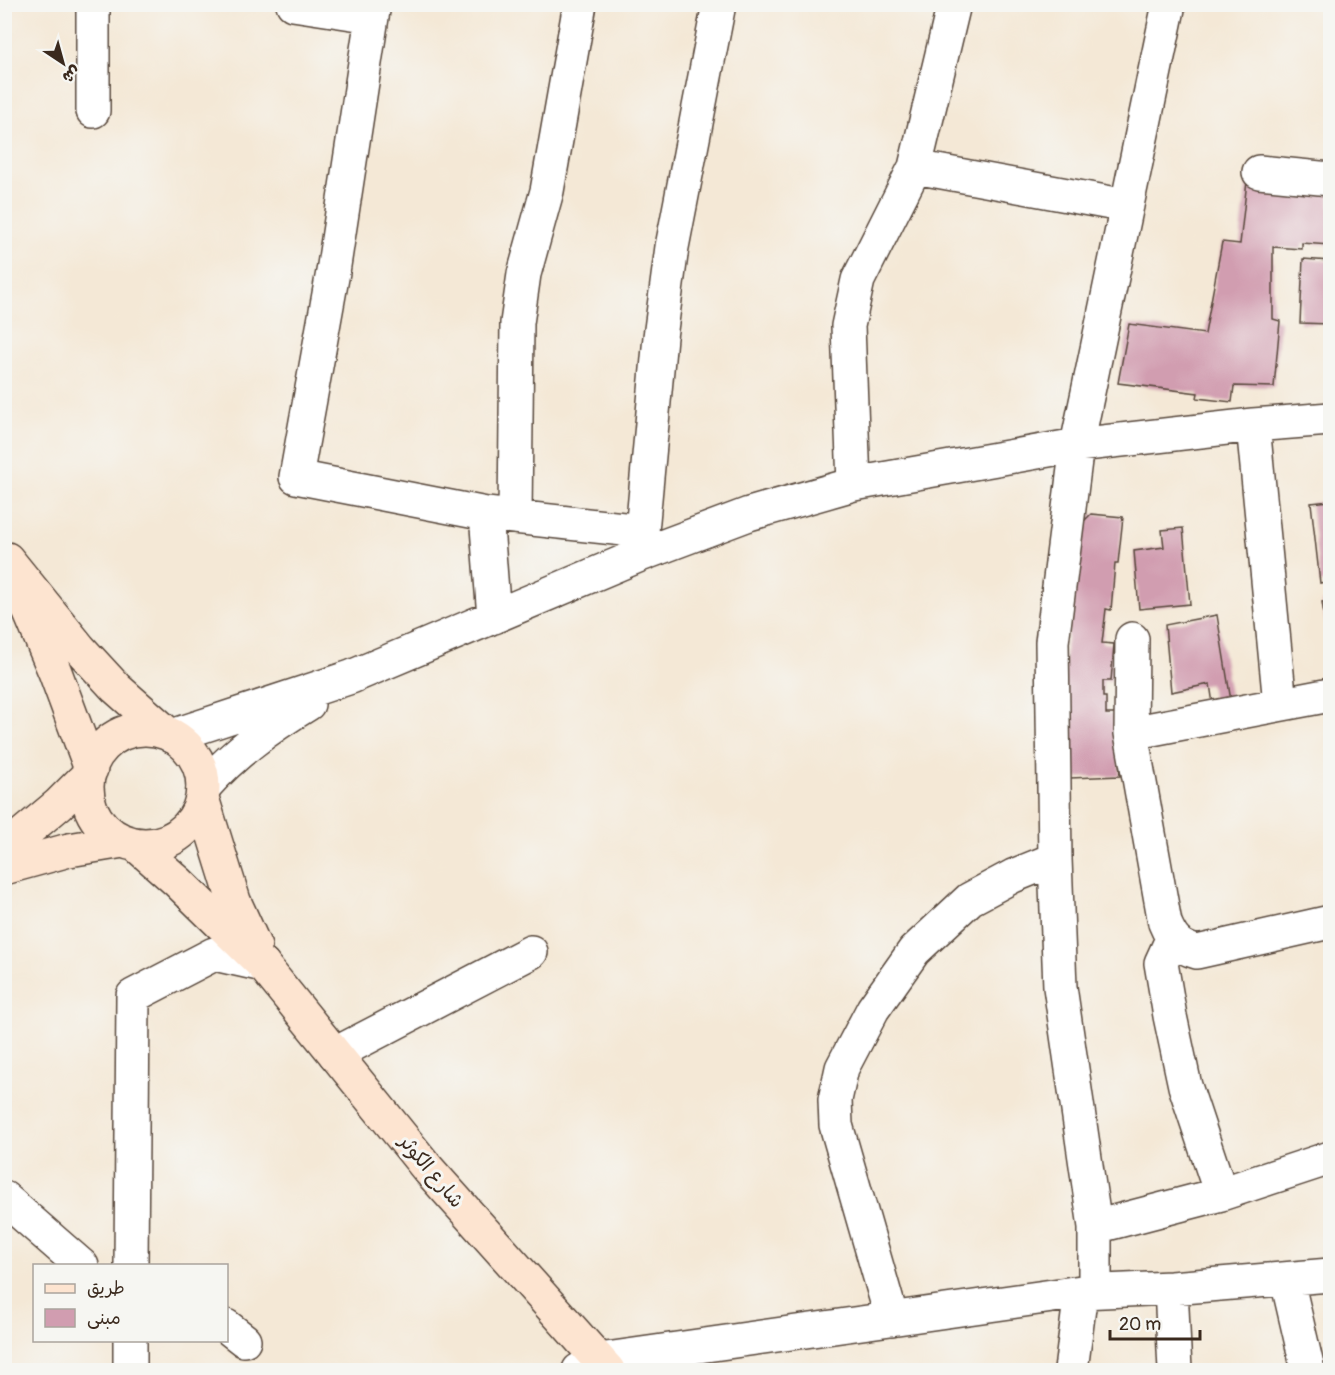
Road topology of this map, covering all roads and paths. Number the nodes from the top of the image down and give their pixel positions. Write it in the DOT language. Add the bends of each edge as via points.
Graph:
graph roads {
  1 [pos="93,4"];
  2 [pos="293,4"];
  3 [pos="580,4"];
  4 [pos="718,4"];
  5 [pos="954,4"];
  6 [pos="1169,4"];
  7 [pos="373,10"];
  8 [pos="93,111"];
  9 [pos="915,167"];
  10 [pos="1258,172"];
  11 [pos="1330,179"];
  12 [pos="1127,206"];
  13 [pos="1330,419"];
  14 [pos="1253,425"];
  15 [pos="1077,446"];
  16 [pos="855,484"];
  17 [pos="501,515"];
  18 [pos="641,543"];
  19 [pos="6,556"];
  20 [pos="494,617"];
  21 [pos="1132,639"];
  22 [pos="351,677"];
  23 [pos="1330,695"];
  24 [pos="1280,704"];
  25 [pos="1131,733"];
  26 [pos="170,734"];
  27 [pos="90,771"];
  28 [pos="203,793"];
  29 [pos="129,842"];
  30 [pos="4,850"];
  31 [pos="1055,859"];
  32 [pos="4,868"];
  33 [pos="1330,921"];
  34 [pos="1172,939"];
  35 [pos="531,952"];
  36 [pos="263,965"];
  37 [pos="335,1054"];
  38 [pos="1330,1158"];
  39 [pos="1221,1194"];
  40 [pos="4,1198"];
  41 [pos="1095,1227"];
  42 [pos="80,1264"];
  43 [pos="131,1264"];
  44 [pos="1330,1275"];
  45 [pos="1287,1280"];
  46 [pos="1171,1288"];
  47 [pos="1088,1292"];
  48 [pos="892,1319"];
  49 [pos="130,1342"];
  50 [pos="595,1367"];
  51 [pos="130,1371"];
  52 [pos="1071,1371"];
  53 [pos="1175,1371"];
  54 [pos="1308,1371"];
  1 -- 8 [label="street"];
  2 -- 7 [label="street"];
  3 -- 17 [label="street" via="547,191 524,273"];
  4 -- 18 [label="street" via="672,247"];
  5 -- 9 [label="street"];
  6 -- 12 [label="street"];
  7 -- 17 [label="street" via="333,272 296,477"];
  9 -- 12 [label="street"];
  9 -- 16 [label="street" via="858,280 848,326"];
  10 -- 11 [label="street"];
  12 -- 15 [label="street"];
  13 -- 14 [label="street"];
  14 -- 15 [label="street"];
  14 -- 24 [label="street"];
  15 -- 16 [label="street"];
  15 -- 31 [label="street" via="1052,642"];
  16 -- 18 [label="street"];
  17 -- 18 [label="street"];
  17 -- 20 [label="street"];
  18 -- 20 [label="street"];
  19 -- 26 [label="main road" via="80,649 116,688"];
  19 -- 27 [label="main road" via="56,672"];
  20 -- 22 [label="street"];
  21 -- 25 [label="street"];
  22 -- 26 [label="street"];
  22 -- 28 [label="street" via="263,732 228,760"];
  23 -- 24 [label="street"];
  24 -- 25 [label="street"];
  25 -- 34 [label="street" via="1165,923"];
  26 -- 27 [label="main road" via="149,729 113,739 99,752"];
  26 -- 28 [label="main road" via="195,758"];
  27 -- 29 [label="main road" via="90,806 109,832"];
  27 -- 30 [label="main road" via="59,804"];
  28 -- 29 [label="main road" via="196,815 178,834 153,844"];
  28 -- 36 [label="main road" via="234,901"];
  29 -- 32 [label="main road" via="69,850"];
  29 -- 36 [label="main road" via="178,882"];
  31 -- 41 [label="street" via="1060,987"];
  31 -- 48 [label="street" via="970,899 914,951 873,1009 842,1068 836,1125"];
  33 -- 34 [label="street" via="1197,952 1182,948"];
  34 -- 39 [label="street" via="1161,963 1170,1016 1185,1086"];
  35 -- 37 [label="street"];
  36 -- 37 [label="main road, شارع الكوثر"];
  36 -- 43 [label="street" via="214,954 133,996"];
  37 -- 50 [label="main road, شارع الكوثر"];
  38 -- 39 [label="street"];
  39 -- 41 [label="street"];
  40 -- 42 [label="street"];
  41 -- 47 [label="street"];
  44 -- 45 [label="street"];
  45 -- 46 [label="street"];
  45 -- 54 [label="street"];
  46 -- 47 [label="street"];
  46 -- 53 [label="street"];
  47 -- 48 [label="street"];
  47 -- 52 [label="street"];
  48 -- 50 [label="street"];
  49 -- 51 [label="street"];
}
